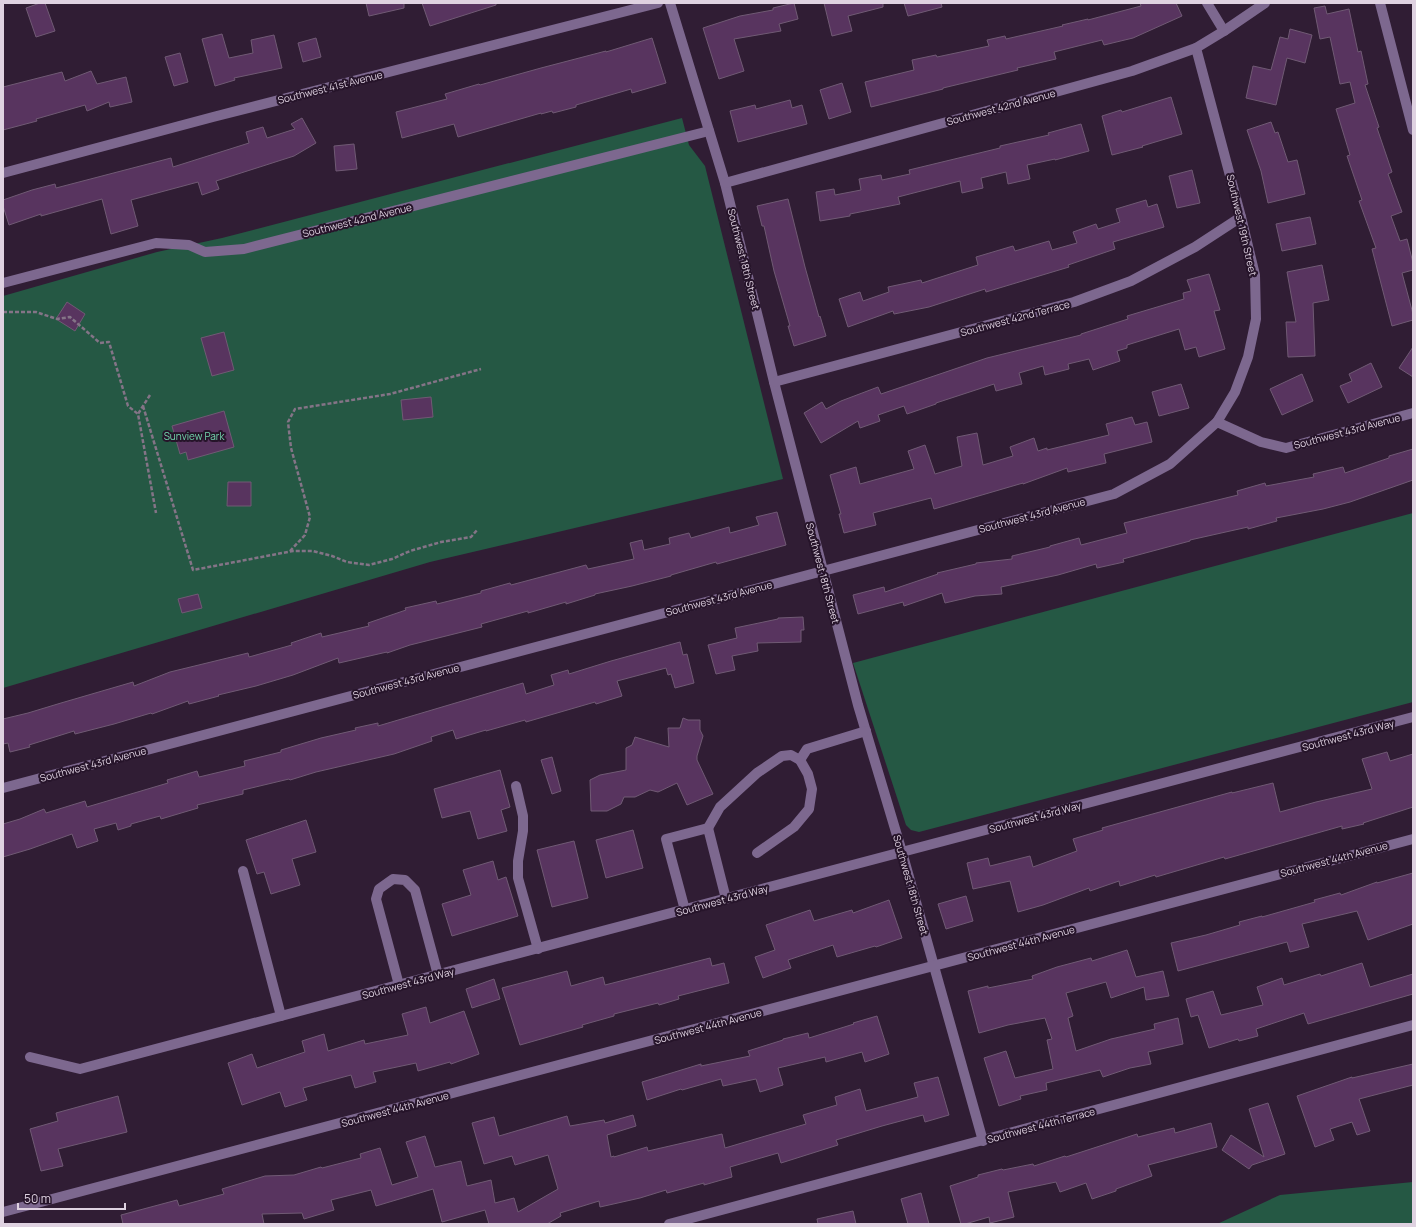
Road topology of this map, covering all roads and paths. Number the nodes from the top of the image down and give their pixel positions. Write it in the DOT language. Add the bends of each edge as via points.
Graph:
graph roads {
  1 [pos="658,3"];
  2 [pos="670,3"];
  3 [pos="1207,3"];
  4 [pos="1265,3"];
  5 [pos="1380,3"];
  6 [pos="1224,31"];
  7 [pos="1196,48"];
  8 [pos="1413,130"];
  9 [pos="709,131"];
  10 [pos="3,173"];
  11 [pos="725,183"];
  12 [pos="1241,218"];
  13 [pos="3,283"];
  14 [pos="3,312"];
  15 [pos="481,370"];
  16 [pos="774,382"];
  17 [pos="150,395"];
  18 [pos="143,406"];
  19 [pos="1413,413"];
  20 [pos="138,414"];
  21 [pos="1216,422"];
  22 [pos="156,513"];
  23 [pos="478,529"];
  24 [pos="290,552"];
  25 [pos="822,570"];
  26 [pos="1413,718"];
  27 [pos="866,732"];
  28 [pos="800,760"];
  29 [pos="516,786"];
  30 [pos="3,788"];
  31 [pos="708,828"];
  32 [pos="1413,839"];
  33 [pos="902,852"];
  34 [pos="757,853"];
  35 [pos="243,871"];
  36 [pos="726,899"];
  37 [pos="685,910"];
  38 [pos="538,949"];
  39 [pos="933,966"];
  40 [pos="438,975"];
  41 [pos="399,985"];
  42 [pos="281,1016"];
  43 [pos="1413,1025"];
  44 [pos="30,1057"];
  45 [pos="983,1141"];
  46 [pos="3,1212"];
  47 [pos="669,1224"];
  1 -- 10 [label="street, Southwest 41st Avenue"];
  2 -- 9 [label="street, Southwest 18th Street"];
  3 -- 6 [label="street"];
  4 -- 6 [label="street, Southwest 42nd Avenue"];
  5 -- 8 [label="street"];
  6 -- 7 [label="street, Southwest 42nd Avenue"];
  7 -- 11 [label="street, Southwest 42nd Avenue" via="1132,71"];
  7 -- 12 [label="street, Southwest 19th Street"];
  9 -- 11 [label="street, Southwest 18th Street"];
  9 -- 13 [label="street, Southwest 42nd Avenue" via="244,249 205,252 188,245 156,243"];
  11 -- 16 [label="street, Southwest 18th Street"];
  12 -- 16 [label="street, Southwest 42nd Terrace" via="1195,247 1131,281 1074,302"];
  12 -- 21 [label="street, Southwest 19th Street" via="1255,275 1256,319 1248,357 1235,392"];
  14 -- 20 [label="path" via="36,312 57,319 70,317 100,343 109,342 128,406"];
  15 -- 24 [label="path" via="390,394 296,409 288,422 291,448 310,517 305,535"];
  16 -- 25 [label="street, Southwest 18th Street"];
  17 -- 18 [label="path"];
  18 -- 20 [label="path"];
  18 -- 24 [label="path" via="193,570"];
  19 -- 21 [label="street, Southwest 43rd Avenue" via="1286,448 1261,442"];
  20 -- 22 [label="path"];
  21 -- 25 [label="street, Southwest 43rd Avenue" via="1170,464 1114,494"];
  23 -- 24 [label="path" via="471,537 441,542 369,565 347,562 312,551"];
  25 -- 27 [label="street, Southwest 18th Street"];
  25 -- 30 [label="street, Southwest 43rd Avenue"];
  26 -- 33 [label="street, Southwest 43rd Way"];
  27 -- 28 [label="street" via="806,749"];
  27 -- 33 [label="street, Southwest 18th Street"];
  28 -- 31 [label="street" via="791,755 782,756 757,773 720,807"];
  28 -- 34 [label="street" via="808,774 812,789 809,809 794,827"];
  29 -- 38 [label="street" via="523,816 518,878"];
  31 -- 36 [label="street"];
  31 -- 37 [label="street" via="666,839"];
  32 -- 39 [label="street, Southwest 44th Avenue"];
  33 -- 36 [label="street, Southwest 43rd Way"];
  33 -- 39 [label="street, Southwest 18th Street"];
  35 -- 42 [label="street"];
  36 -- 37 [label="street, Southwest 43rd Way"];
  37 -- 38 [label="street, Southwest 43rd Way"];
  38 -- 40 [label="street, Southwest 43rd Way"];
  39 -- 45 [label="street, Southwest 18th Street"];
  39 -- 46 [label="street, Southwest 44th Avenue"];
  40 -- 41 [label="street, Southwest 43rd Way"];
  40 -- 41 [label="street" via="415,890 405,880 393,879 379,889 376,899"];
  41 -- 42 [label="street, Southwest 43rd Way"];
  42 -- 44 [label="street, Southwest 43rd Way" via="80,1069"];
  43 -- 45 [label="street, Southwest 44th Terrace"];
  45 -- 47 [label="street, Southwest 44th Terrace"];
}
